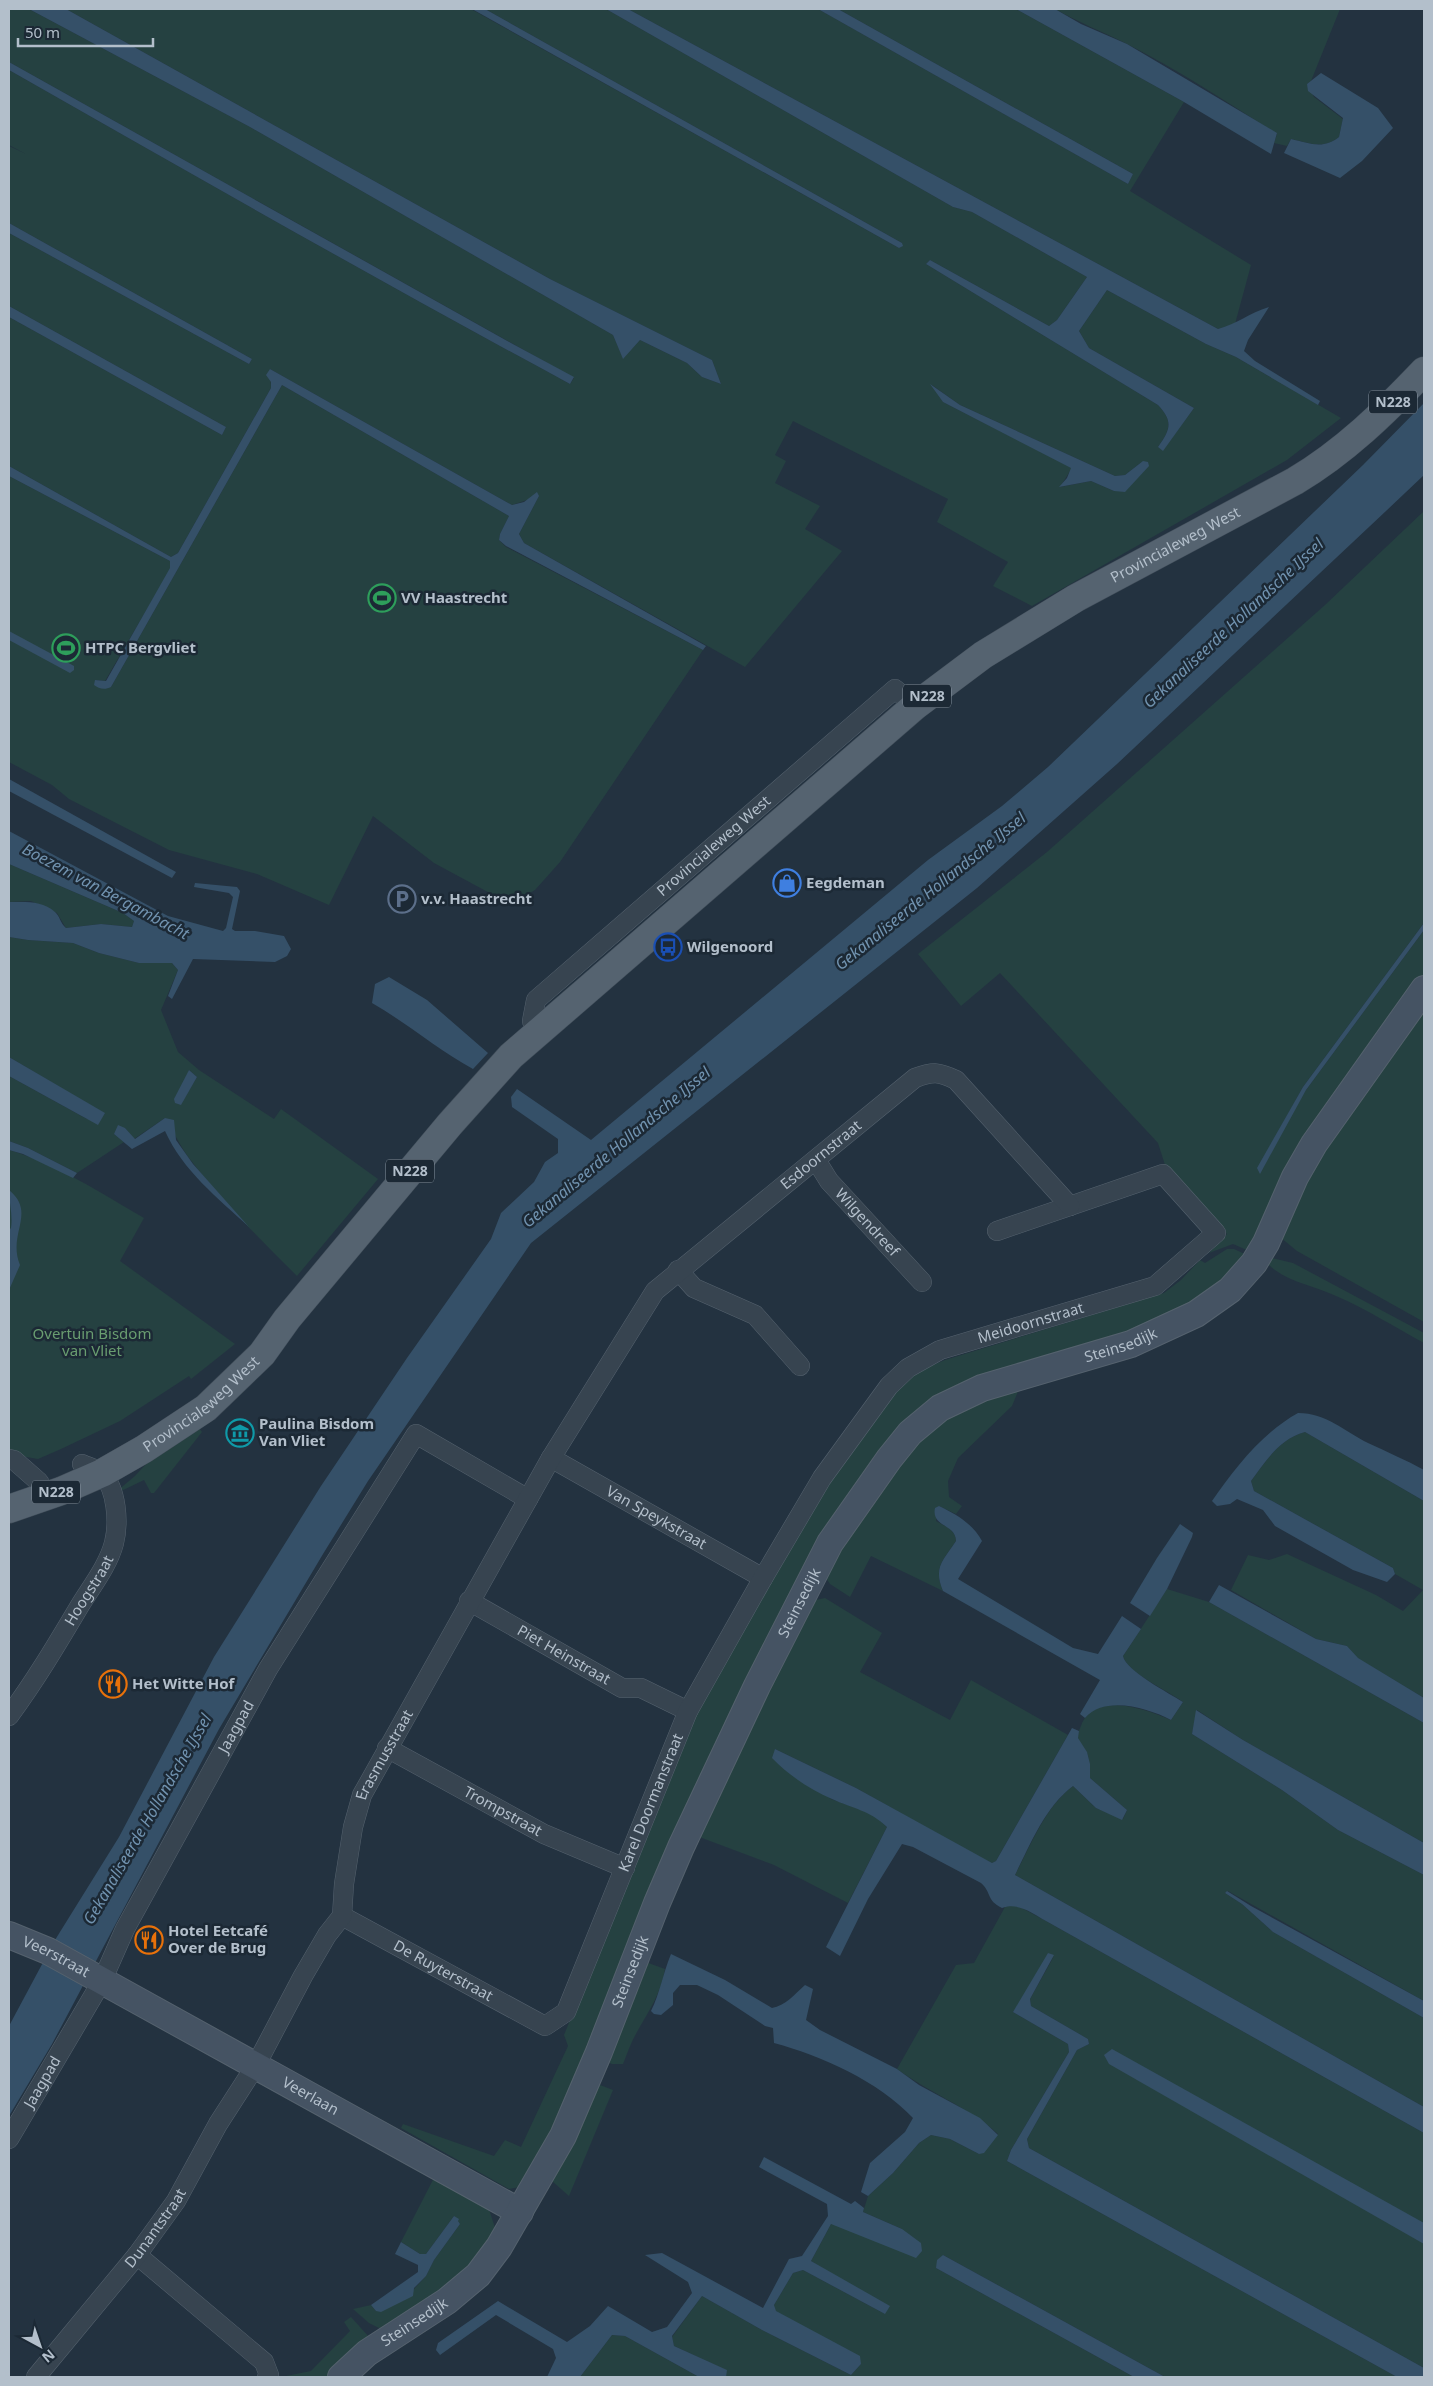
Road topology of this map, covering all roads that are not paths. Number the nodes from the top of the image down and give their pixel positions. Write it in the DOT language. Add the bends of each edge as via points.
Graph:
graph roads {
  1 [pos="1424,371"];
  2 [pos="1424,989"];
  3 [pos="816,1160"];
  4 [pos="1070,1206"];
  5 [pos="997,1232"];
  6 [pos="678,1270"];
  7 [pos="922,1282"];
  8 [pos="800,1366"];
  9 [pos="551,1458"];
  10 [pos="9,1459"];
  11 [pos="92,1468"];
  12 [pos="39,1482"];
  13 [pos="9,1492"];
  14 [pos="528,1499"];
  15 [pos="9,1508"];
  16 [pos="763,1578"];
  17 [pos="469,1602"];
  18 [pos="688,1711"];
  19 [pos="9,1716"];
  20 [pos="387,1748"];
  21 [pos="625,1868"];
  22 [pos="342,1916"];
  23 [pos="9,1935"];
  24 [pos="96,1978"];
  25 [pos="545,2026"];
  26 [pos="256,2065"];
  27 [pos="9,2139"];
  28 [pos="520,2212"];
  29 [pos="137,2255"];
  30 [pos="36,2377"];
  31 [pos="267,2377"];
  32 [pos="341,2377"];
  1 -- 11 [label="main road, Provincialeweg West / N228" via="1362,432 1327,461 1076,598 983,655 915,706 511,1056 287,1319 193,1399 124,1443"];
  2 -- 28 [label="street, Steinsedijk" via="1314,1144 1257,1258 1230,1290 1196,1314 1131,1344 960,1397 924,1420 889,1459 830,1543 757,1686 657,1903 567,2128"];
  3 -- 4 [label="street, Esdoornstraat" via="915,1078 930,1072 942,1074 956,1080"];
  3 -- 6 [label="street, Esdoornstraat"];
  3 -- 7 [label="street, Wilgendreef" via="829,1181"];
  4 -- 5 [label="street"];
  4 -- 16 [label="street, Meidoornstraat" via="1163,1174 1216,1233 1155,1286 940,1350 908,1368 889,1386 822,1478"];
  6 -- 8 [label="street" via="694,1288 755,1315"];
  6 -- 9 [label="street, Esdoornstraat" via="655,1291"];
  9 -- 14 [label="street, Erasmusstraat"];
  9 -- 16 [label="street, Van Speykstraat"];
  10 -- 12 [label="street"];
  11 -- 12 [label="main road, N228"];
  11 -- 15 [label="main road, N228" via="61,1490"];
  11 -- 19 [label="street, Hoogstraat" via="111,1489 116,1520 114,1543 108,1559"];
  12 -- 13 [label="main road, N228"];
  14 -- 17 [label="street, Erasmusstraat"];
  14 -- 24 [label="street, Jaagpad" via="416,1434 268,1669"];
  16 -- 18 [label="street, Karel Doormanstraat"];
  17 -- 18 [label="street, Piet Heinstraat" via="622,1688 641,1688"];
  17 -- 20 [label="street, Erasmusstraat"];
  18 -- 21 [label="street, Karel Doormanstraat"];
  20 -- 21 [label="street, Trompstraat" via="544,1834"];
  20 -- 22 [label="street, Erasmusstraat" via="356,1810"];
  21 -- 25 [label="street, Karel Doormanstraat" via="566,2012"];
  22 -- 25 [label="street, De Ruyterstraat"];
  22 -- 26 [label="street" via="303,1976"];
  23 -- 24 [label="street, Veerstraat" via="48,1951"];
  24 -- 26 [label="street, Veerlaan"];
  24 -- 27 [label="street, Jaagpad"];
  26 -- 28 [label="street, Veerlaan"];
  26 -- 29 [label="street, Dunantstraat" via="218,2124 176,2201"];
  28 -- 32 [label="street, Steinsedijk" via="478,2275 448,2302 367,2353"];
  29 -- 30 [label="street, Dunantstraat"];
  29 -- 31 [label="street" via="264,2362"];
}
